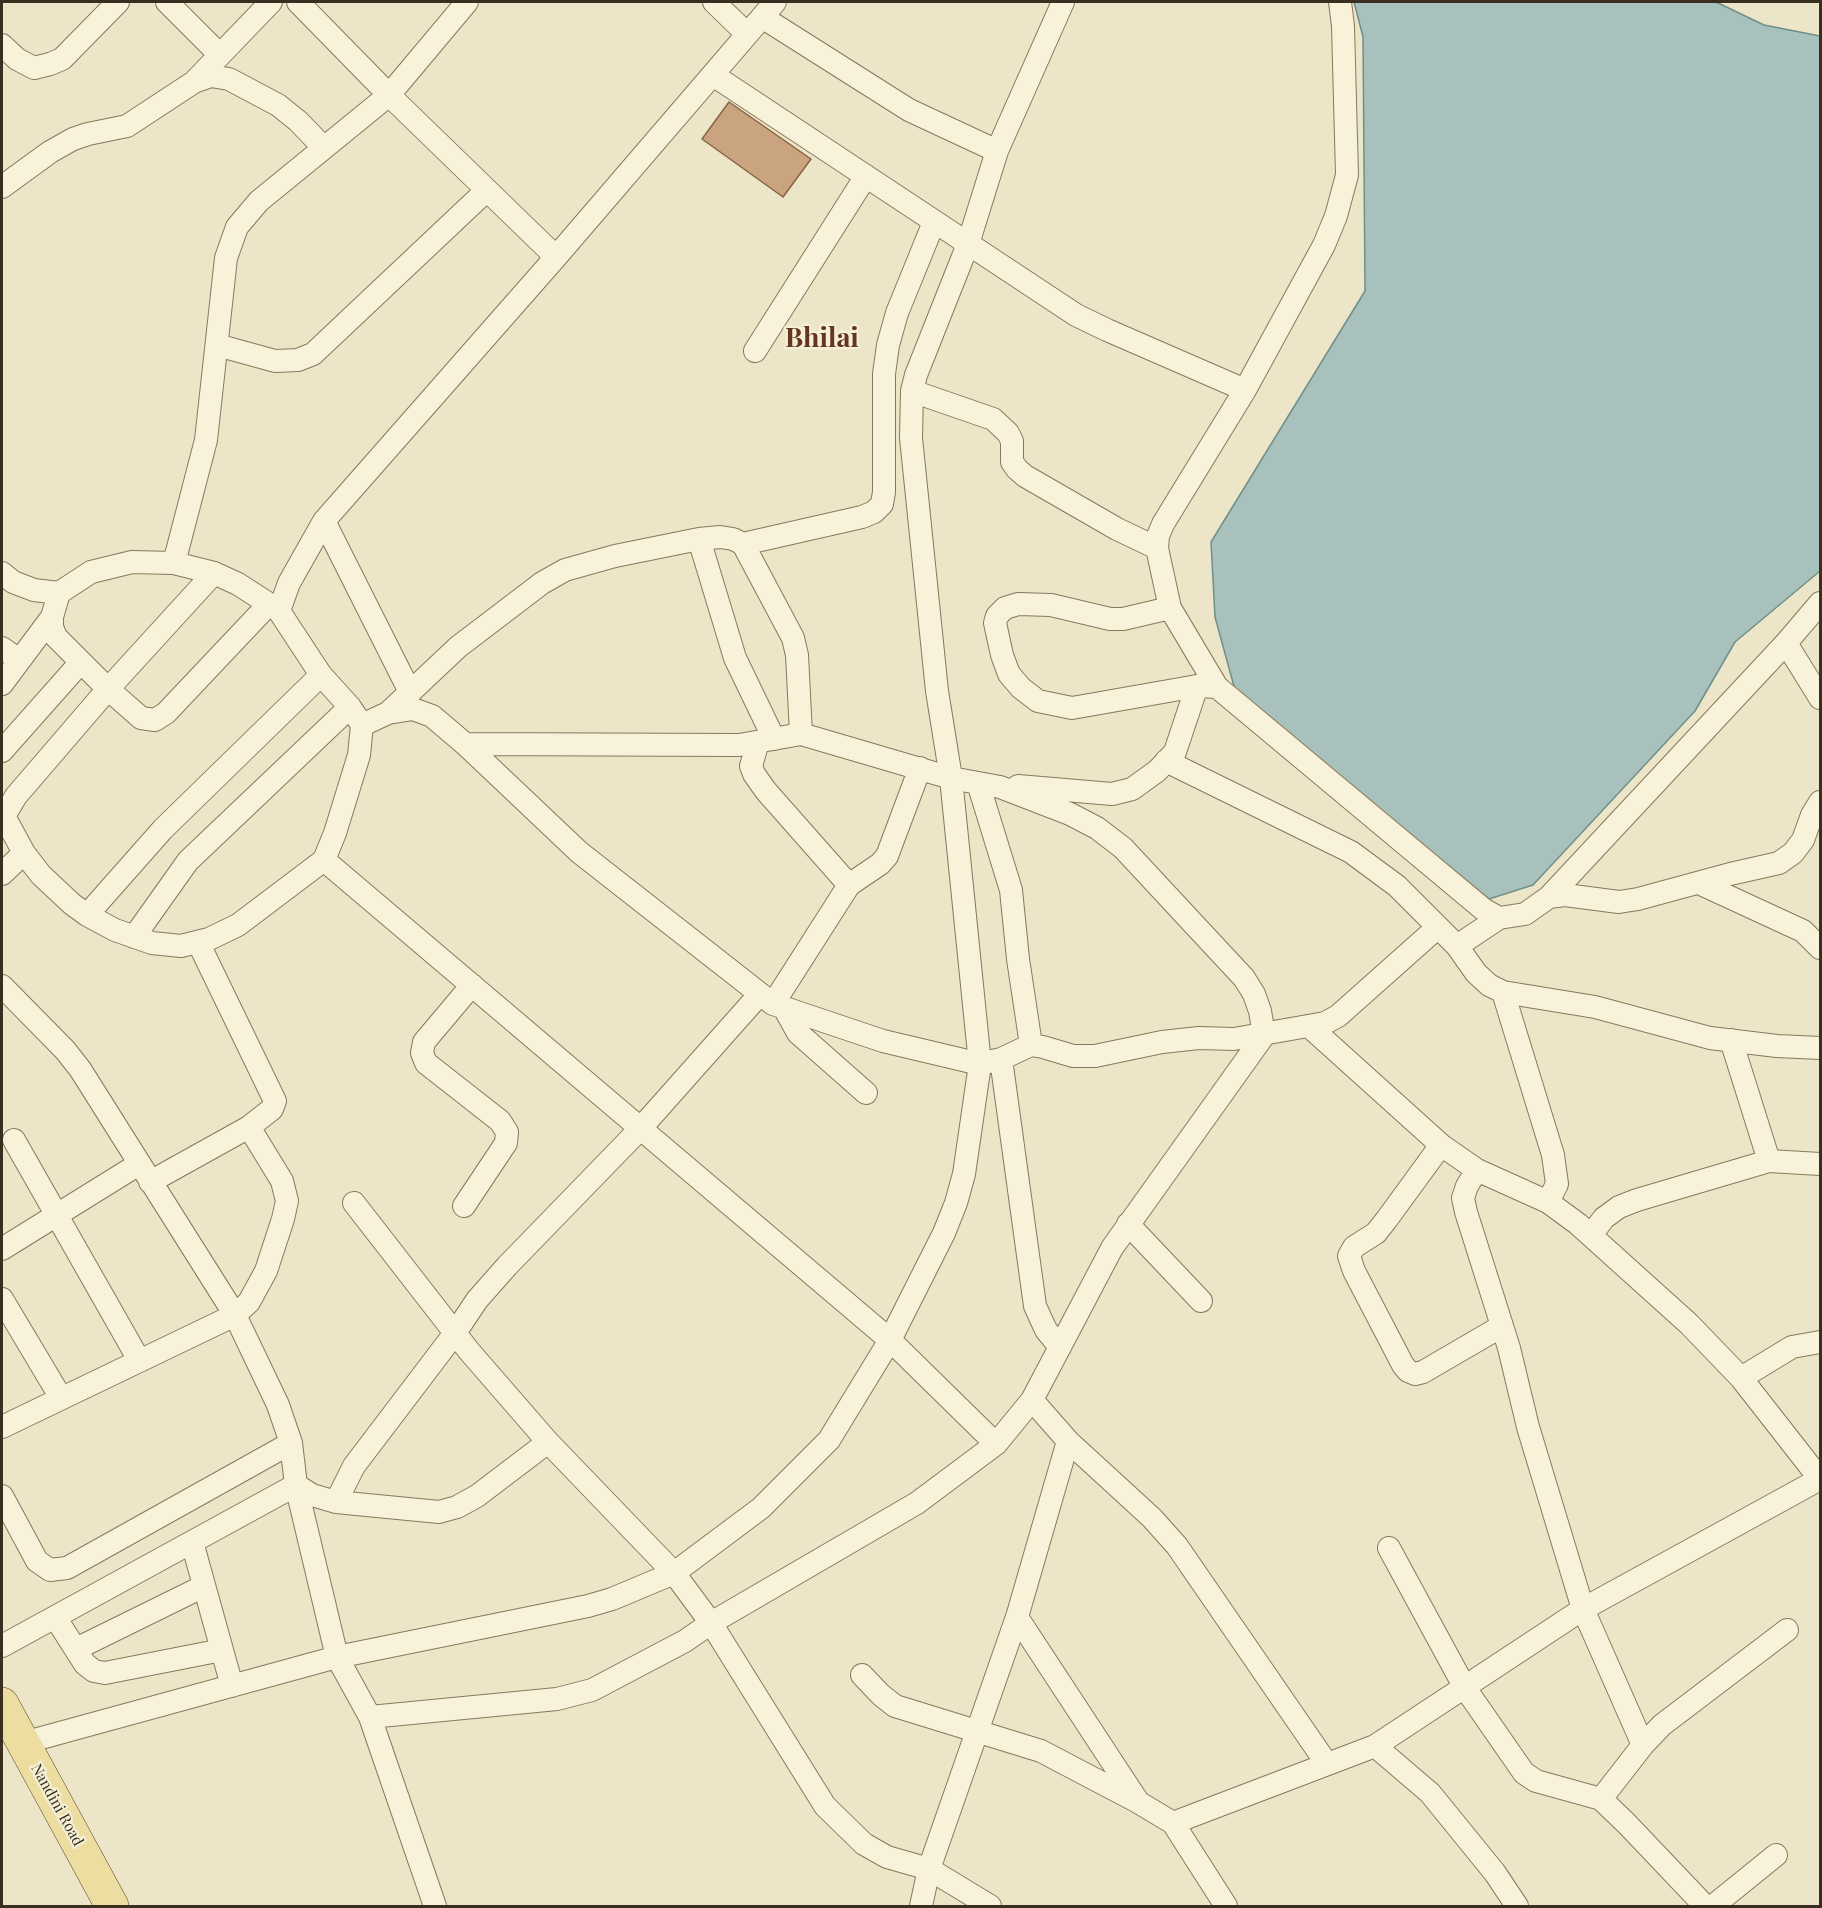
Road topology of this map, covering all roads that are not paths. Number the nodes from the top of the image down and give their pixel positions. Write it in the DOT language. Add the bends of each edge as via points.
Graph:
graph roads {
  1 [pos="118,2"];
  2 [pos="167,2"];
  3 [pos="270,2"];
  4 [pos="467,2"];
  5 [pos="714,2"];
  6 [pos="1063,2"];
  7 [pos="1340,2"];
  8 [pos="306,4"];
  9 [pos="769,9"];
  10 [pos="747,34"];
  11 [pos="2,45"];
  12 [pos="220,55"];
  13 [pos="713,75"];
  14 [pos="194,82"];
  15 [pos="389,95"];
  16 [pos="324,148"];
  17 [pos="997,151"];
  18 [pos="866,176"];
  19 [pos="2,187"];
  20 [pos="487,190"];
  21 [pos="934,222"];
  22 [pos="968,244"];
  23 [pos="556,257"];
  24 [pos="217,345"];
  25 [pos="755,351"];
  26 [pos="1245,390"];
  27 [pos="912,392"];
  28 [pos="324,521"];
  29 [pos="699,539"];
  30 [pos="743,544"];
  31 [pos="1157,548"];
  32 [pos="174,563"];
  33 [pos="2,573"];
  34 [pos="214,573"];
  35 [pos="59,593"];
  36 [pos="1821,603"];
  37 [pos="274,607"];
  38 [pos="1170,608"];
  39 [pos="52,617"];
  40 [pos="1786,643"];
  41 [pos="10,654"];
  42 [pos="81,662"];
  43 [pos="321,675"];
  44 [pos="2,684"];
  45 [pos="1207,686"];
  46 [pos="108,689"];
  47 [pos="410,692"];
  48 [pos="1821,698"];
  49 [pos="388,713"];
  50 [pos="356,716"];
  51 [pos="801,734"];
  52 [pos="766,740"];
  53 [pos="465,744"];
  54 [pos="2,751"];
  55 [pos="1166,761"];
  56 [pos="920,768"];
  57 [pos="951,778"];
  58 [pos="989,785"];
  59 [pos="1821,802"];
  60 [pos="3,814"];
  61 [pos="24,853"];
  62 [pos="324,860"];
  63 [pos="2,874"];
  64 [pos="1699,883"];
  65 [pos="849,885"];
  66 [pos="1549,897"];
  67 [pos="87,915"];
  68 [pos="1499,918"];
  69 [pos="1438,927"];
  70 [pos="134,937"];
  71 [pos="198,942"];
  72 [pos="1457,946"];
  73 [pos="1821,948"];
  74 [pos="472,985"];
  75 [pos="2,986"];
  76 [pos="1503,992"];
  77 [pos="772,1002"];
  78 [pos="1310,1027"];
  79 [pos="1264,1035"];
  80 [pos="1731,1040"];
  81 [pos="1031,1046"];
  82 [pos="1821,1048"];
  83 [pos="991,1061"];
  84 [pos="867,1093"];
  85 [pos="249,1127"];
  86 [pos="640,1129"];
  87 [pos="14,1140"];
  88 [pos="1441,1145"];
  89 [pos="1769,1161"];
  90 [pos="1821,1164"];
  91 [pos="1477,1170"];
  92 [pos="144,1173"];
  93 [pos="1548,1202"];
  94 [pos="354,1203"];
  95 [pos="464,1206"];
  96 [pos="57,1214"];
  97 [pos="1128,1224"];
  98 [pos="1591,1235"];
  99 [pos="2,1249"];
  100 [pos="2,1299"];
  101 [pos="1201,1301"];
  102 [pos="235,1315"];
  103 [pos="1502,1326"];
  104 [pos="454,1333"];
  105 [pos="891,1340"];
  106 [pos="1821,1342"];
  107 [pos="1060,1347"];
  108 [pos="139,1360"];
  109 [pos="1741,1378"];
  110 [pos="61,1398"];
  111 [pos="1032,1400"];
  112 [pos="2,1427"];
  113 [pos="1068,1441"];
  114 [pos="548,1442"];
  115 [pos="291,1443"];
  116 [pos="996,1444"];
  117 [pos="1820,1479"];
  118 [pos="296,1485"];
  119 [pos="2,1496"];
  120 [pos="336,1502"];
  121 [pos="192,1542"];
  122 [pos="1389,1548"];
  123 [pos="674,1573"];
  124 [pos="204,1586"];
  125 [pos="1583,1609"];
  126 [pos="56,1617"];
  127 [pos="1017,1617"];
  128 [pos="711,1623"];
  129 [pos="1787,1630"];
  130 [pos="2,1646"];
  131 [pos="76,1650"];
  132 [pos="222,1650"];
  133 [pos="337,1657"];
  134 [pos="862,1675"];
  135 [pos="232,1686"];
  136 [pos="1465,1688"];
  137 [pos="2,1704"];
  138 [pos="370,1718"];
  139 [pos="976,1733"];
  140 [pos="23,1743"];
  141 [pos="1643,1745"];
  142 [pos="1376,1746"];
  143 [pos="1327,1764"];
  144 [pos="1601,1799"];
  145 [pos="1138,1802"];
  146 [pos="1173,1823"];
  147 [pos="1776,1855"];
  148 [pos="929,1869"];
  149 [pos="112,1906"];
  150 [pos="435,1906"];
  151 [pos="921,1906"];
  152 [pos="990,1906"];
  153 [pos="1226,1906"];
  154 [pos="1516,1906"];
  155 [pos="1705,1906"];
  156 [pos="1713,1906"];
  1 -- 11 [label="street" via="62,58 50,64 34,68 16,59"];
  2 -- 12 [label="street"];
  3 -- 12 [label="street"];
  4 -- 15 [label="street"];
  5 -- 10 [label="street"];
  6 -- 17 [label="street"];
  7 -- 26 [label="street" via="1347,175 1324,245"];
  8 -- 15 [label="street"];
  9 -- 10 [label="street"];
  9 -- 17 [label="street" via="909,110"];
  10 -- 13 [label="street"];
  12 -- 14 [label="street"];
  13 -- 18 [label="street"];
  13 -- 23 [label="street"];
  14 -- 16 [label="street" via="211,76 229,79 256,92 298,121"];
  14 -- 19 [label="street" via="128,126 66,143"];
  15 -- 16 [label="street"];
  15 -- 20 [label="street"];
  16 -- 24 [label="street" via="259,201 237,227 226,258"];
  17 -- 22 [label="street"];
  18 -- 21 [label="street"];
  18 -- 25 [label="street"];
  20 -- 23 [label="street"];
  20 -- 24 [label="street" via="313,354 298,360 274,361"];
  21 -- 22 [label="street"];
  21 -- 30 [label="street" via="888,345 882,504 862,517"];
  22 -- 26 [label="street" via="1076,315"];
  22 -- 27 [label="street"];
  23 -- 28 [label="street"];
  24 -- 32 [label="street" via="206,440"];
  26 -- 31 [label="street" via="1163,524"];
  27 -- 31 [label="street" via="993,419 1008,433 1012,462 1025,476"];
  27 -- 57 [label="street" via="911,438 937,691"];
  28 -- 37 [label="street"];
  28 -- 47 [label="street"];
  29 -- 30 [label="street" via="720,537"];
  29 -- 47 [label="street" via="598,559 565,570 458,647"];
  29 -- 52 [label="street" via="735,658"];
  30 -- 51 [label="street" via="794,638"];
  31 -- 38 [label="street"];
  32 -- 34 [label="street"];
  32 -- 35 [label="street" via="132,562 91,572"];
  33 -- 35 [label="street" via="34,590"];
  34 -- 37 [label="street"];
  34 -- 46 [label="street"];
  35 -- 39 [label="street"];
  36 -- 40 [label="street"];
  37 -- 43 [label="street"];
  37 -- 46 [label="street" via="166,713 154,720 141,718"];
  38 -- 45 [label="street"];
  38 -- 45 [label="street" via="1110,619 1050,605 1018,604 1005,608 995,623 1009,674 1038,701 1072,708"];
  39 -- 41 [label="street"];
  39 -- 42 [label="street" via="56,637"];
  40 -- 48 [label="street"];
  40 -- 66 [label="street"];
  41 -- 44 [label="street"];
  42 -- 46 [label="street"];
  42 -- 54 [label="street"];
  43 -- 50 [label="street"];
  43 -- 67 [label="street" via="163,829"];
  45 -- 55 [label="street" via="1175,752"];
  45 -- 68 [label="street"];
  46 -- 60 [label="street"];
  47 -- 49 [label="street"];
  49 -- 50 [label="street"];
  49 -- 53 [label="street" via="413,709 432,716"];
  50 -- 62 [label="street" via="359,755"];
  50 -- 70 [label="street" via="188,861"];
  51 -- 52 [label="street"];
  51 -- 56 [label="street"];
  52 -- 53 [label="street" via="691,746"];
  52 -- 65 [label="street" via="751,766 754,774"];
  53 -- 77 [label="street" via="579,852"];
  55 -- 58 [label="street" via="1132,789 1112,794"];
  55 -- 69 [label="street" via="1351,852 1396,886"];
  56 -- 57 [label="street"];
  56 -- 65 [label="street" via="886,856"];
  57 -- 58 [label="street"];
  57 -- 83 [label="street"];
  58 -- 79 [label="street" via="1070,814 1123,848 1244,978 1260,1011"];
  58 -- 81 [label="street" via="1011,890"];
  59 -- 64 [label="street" via="1793,853 1779,862"];
  60 -- 61 [label="street"];
  61 -- 63 [label="street"];
  61 -- 67 [label="street" via="41,875"];
  62 -- 71 [label="street" via="238,925"];
  62 -- 74 [label="street"];
  64 -- 66 [label="street" via="1619,902 1565,895"];
  64 -- 73 [label="street" via="1803,931"];
  65 -- 77 [label="street"];
  66 -- 68 [label="street" via="1525,914"];
  67 -- 70 [label="street"];
  68 -- 72 [label="street"];
  69 -- 72 [label="street"];
  69 -- 78 [label="street" via="1338,1016"];
  70 -- 71 [label="street" via="181,946"];
  71 -- 85 [label="street" via="275,1101 272,1109"];
  72 -- 76 [label="street" via="1476,973"];
  74 -- 86 [label="street"];
  74 -- 95 [label="street" via="424,1042 422,1053 426,1063 500,1121 507,1132 506,1143"];
  75 -- 92 [label="street" via="80,1069"];
  76 -- 80 [label="street" via="1595,1007 1685,1033"];
  76 -- 93 [label="street" via="1553,1155 1557,1184"];
  77 -- 83 [label="street" via="883,1041"];
  77 -- 84 [label="street" via="798,1033"];
  77 -- 86 [label="street"];
  78 -- 79 [label="street"];
  78 -- 88 [label="street"];
  79 -- 81 [label="street" via="1162,1042 1095,1056 1073,1056"];
  79 -- 97 [label="street"];
  80 -- 82 [label="street"];
  80 -- 89 [label="street"];
  81 -- 83 [label="street"];
  83 -- 105 [label="street" via="956,1203"];
  83 -- 107 [label="street" via="1037,1315"];
  85 -- 92 [label="street"];
  85 -- 102 [label="street" via="282,1181 286,1201 266,1271 249,1302"];
  86 -- 104 [label="street" via="499,1275"];
  86 -- 105 [label="street"];
  87 -- 96 [label="street"];
  88 -- 91 [label="street"];
  88 -- 103 [label="street" via="1388,1219 1376,1233 1354,1247 1349,1256 1354,1271 1402,1365 1415,1374"];
  89 -- 90 [label="street"];
  89 -- 98 [label="street" via="1619,1207"];
  91 -- 93 [label="street"];
  91 -- 103 [label="street" via="1463,1198"];
  92 -- 96 [label="street"];
  92 -- 102 [label="street"];
  93 -- 98 [label="street"];
  94 -- 104 [label="street"];
  96 -- 99 [label="street"];
  96 -- 108 [label="street"];
  97 -- 101 [label="street"];
  97 -- 107 [label="street"];
  98 -- 109 [label="street" via="1689,1324"];
  100 -- 110 [label="street"];
  102 -- 108 [label="street"];
  102 -- 115 [label="street" via="278,1405"];
  103 -- 125 [label="street"];
  104 -- 114 [label="street"];
  104 -- 120 [label="street" via="354,1466"];
  105 -- 116 [label="street"];
  105 -- 123 [label="street" via="830,1440 762,1509"];
  106 -- 109 [label="street" via="1792,1347"];
  107 -- 111 [label="street"];
  108 -- 110 [label="street"];
  109 -- 117 [label="street"];
  110 -- 112 [label="street"];
  111 -- 113 [label="street"];
  111 -- 116 [label="street"];
  113 -- 127 [label="street"];
  113 -- 143 [label="street" via="1177,1546"];
  114 -- 120 [label="street" via="457,1507 439,1512"];
  114 -- 123 [label="street"];
  115 -- 118 [label="street"];
  115 -- 119 [label="street" via="67,1568 50,1570 37,1561"];
  116 -- 128 [label="street" via="917,1503"];
  117 -- 125 [label="street"];
  118 -- 120 [label="street" via="312,1496"];
  118 -- 121 [label="street"];
  118 -- 133 [label="street"];
  121 -- 124 [label="street"];
  121 -- 126 [label="street"];
  122 -- 136 [label="street"];
  123 -- 128 [label="street"];
  123 -- 133 [label="street" via="588,1606"];
  124 -- 131 [label="street"];
  124 -- 132 [label="street"];
  125 -- 136 [label="street"];
  125 -- 141 [label="street"];
  126 -- 130 [label="street"];
  126 -- 131 [label="street"];
  127 -- 139 [label="street"];
  127 -- 145 [label="street"];
  128 -- 138 [label="street" via="592,1690 557,1699"];
  128 -- 148 [label="street" via="825,1806 864,1844 887,1857"];
  129 -- 141 [label="street" via="1662,1725"];
  131 -- 132 [label="street" via="85,1664 105,1673"];
  132 -- 135 [label="street"];
  133 -- 135 [label="street"];
  133 -- 138 [label="street"];
  134 -- 139 [label="street" via="895,1706"];
  135 -- 140 [label="street"];
  136 -- 142 [label="street"];
  136 -- 144 [label="street" via="1524,1773 1536,1781"];
  137 -- 140 [label="main road, Nandini Road"];
  138 -- 150 [label="street"];
  139 -- 145 [label="street" via="1041,1752"];
  139 -- 148 [label="street"];
  140 -- 149 [label="main road, Nandini Road"];
  141 -- 144 [label="street"];
  142 -- 143 [label="street"];
  142 -- 154 [label="street" via="1430,1793 1495,1873"];
  143 -- 146 [label="street"];
  144 -- 155 [label="street"];
  145 -- 146 [label="street"];
  146 -- 153 [label="street"];
  147 -- 156 [label="street"];
  148 -- 151 [label="street"];
  148 -- 152 [label="street"];
}
